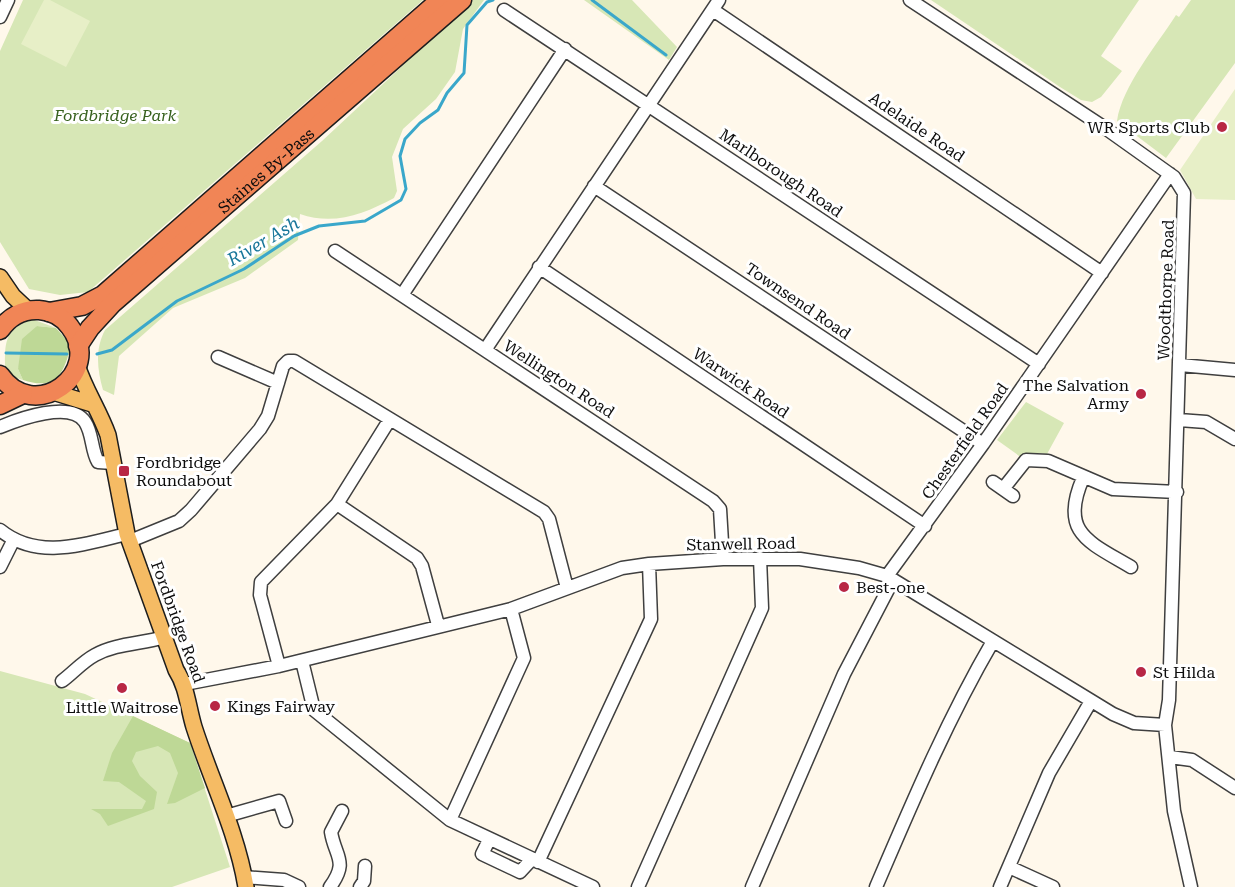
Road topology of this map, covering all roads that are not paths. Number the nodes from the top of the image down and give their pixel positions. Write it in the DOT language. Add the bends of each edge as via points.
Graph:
graph roads {
  1 [pos="8,0"];
  2 [pos="440,0"];
  3 [pos="462,0"];
  4 [pos="912,1"];
  5 [pos="716,5"];
  6 [pos="504,10"];
  7 [pos="0,17"];
  8 [pos="565,49"];
  9 [pos="648,105"];
  10 [pos="1170,174"];
  11 [pos="594,186"];
  12 [pos="335,251"];
  13 [pos="539,267"];
  14 [pos="1102,273"];
  15 [pos="0,277"];
  16 [pos="402,295"];
  17 [pos="29,311"];
  18 [pos="49,312"];
  19 [pos="0,330"];
  20 [pos="78,346"];
  21 [pos="485,350"];
  22 [pos="219,357"];
  23 [pos="1039,364"];
  24 [pos="77,365"];
  25 [pos="1180,365"];
  26 [pos="1235,370"];
  27 [pos="0,375"];
  28 [pos="278,383"];
  29 [pos="53,392"];
  30 [pos="23,394"];
  31 [pos="92,404"];
  32 [pos="0,405"];
  33 [pos="390,419"];
  34 [pos="1179,420"];
  35 [pos="0,427"];
  36 [pos="1235,439"];
  37 [pos="983,444"];
  38 [pos="113,463"];
  39 [pos="1083,478"];
  40 [pos="1003,489"];
  41 [pos="1177,492"];
  42 [pos="336,504"];
  43 [pos="925,526"];
  44 [pos="0,530"];
  45 [pos="128,537"];
  46 [pos="13,541"];
  47 [pos="760,558"];
  48 [pos="723,559"];
  49 [pos="649,564"];
  50 [pos="0,567"];
  51 [pos="1131,567"];
  52 [pos="890,578"];
  53 [pos="567,588"];
  54 [pos="511,609"];
  55 [pos="438,625"];
  56 [pos="165,637"];
  57 [pos="993,641"];
  58 [pos="302,660"];
  59 [pos="279,666"];
  60 [pos="67,680"];
  61 [pos="185,684"];
  62 [pos="1092,701"];
  63 [pos="1165,725"];
  64 [pos="1170,757"];
  65 [pos="1235,788"];
  66 [pos="342,811"];
  67 [pos="226,816"];
  68 [pos="450,820"];
  69 [pos="286,821"];
  70 [pos="535,861"];
  71 [pos="365,866"];
  72 [pos="1009,867"];
  73 [pos="245,882"];
  74 [pos="299,887"];
  75 [pos="330,887"];
  76 [pos="360,887"];
  77 [pos="592,887"];
  78 [pos="638,887"];
  79 [pos="752,887"];
  80 [pos="876,887"];
  81 [pos="1000,887"];
  82 [pos="1053,887"];
  83 [pos="1191,887"];
  1 -- 7 [label="street"];
  2 -- 18 [label="highway, Staines By-Pass" via="103,295 82,306"];
  3 -- 20 [label="highway, Staines By-Pass" via="113,303"];
  4 -- 10 [label="street, Woodthorpe Road"];
  5 -- 9 [label="street"];
  5 -- 14 [label="street, Adelaide Road"];
  6 -- 8 [label="street, Marlborough Road"];
  8 -- 9 [label="street, Marlborough Road"];
  8 -- 16 [label="street"];
  9 -- 11 [label="street"];
  9 -- 23 [label="street, Marlborough Road"];
  10 -- 14 [label="street, Chesterfield Road"];
  10 -- 25 [label="street, Woodthorpe Road" via="1181,185 1186,202"];
  11 -- 13 [label="street"];
  11 -- 37 [label="street, Townsend Road"];
  12 -- 16 [label="street, Wellington Road"];
  13 -- 21 [label="street"];
  13 -- 43 [label="street, Warwick Road"];
  14 -- 23 [label="street, Chesterfield Road"];
  15 -- 17 [label="main road"];
  16 -- 21 [label="street, Wellington Road"];
  17 -- 18 [label="highway, Staines By-Pass"];
  17 -- 19 [label="highway" via="15,315"];
  18 -- 20 [label="highway" via="61,317 72,329"];
  20 -- 24 [label="highway"];
  21 -- 48 [label="street, Wellington Road" via="713,501 720,509"];
  22 -- 28 [label="street"];
  23 -- 37 [label="street, Chesterfield Road"];
  24 -- 29 [label="highway" via="70,379"];
  24 -- 31 [label="main road, Fordbridge Road"];
  25 -- 26 [label="street"];
  25 -- 34 [label="street, Woodthorpe Road"];
  27 -- 30 [label="highway"];
  28 -- 33 [label="street" via="288,361 301,364"];
  28 -- 45 [label="street" via="260,429 190,510 179,520"];
  29 -- 30 [label="highway"];
  29 -- 31 [label="main road"];
  30 -- 32 [label="highway"];
  31 -- 38 [label="main road, Fordbridge Road" via="108,435"];
  33 -- 42 [label="street"];
  33 -- 53 [label="street" via="544,512"];
  34 -- 36 [label="street" via="1213,424"];
  34 -- 41 [label="street, Woodthorpe Road"];
  35 -- 38 [label="street" via="27,416 71,412 87,424 98,462"];
  37 -- 43 [label="street, Chesterfield Road"];
  38 -- 45 [label="main road, Fordbridge Road"];
  39 -- 40 [label="street" via="1048,461 1026,460"];
  39 -- 41 [label="street" via="1113,489"];
  39 -- 51 [label="street" via="1073,510 1077,527 1089,541"];
  41 -- 63 [label="street, Woodthorpe Road"];
  42 -- 55 [label="street" via="417,558"];
  42 -- 59 [label="street" via="261,582 260,595"];
  43 -- 52 [label="street, Chesterfield Road"];
  44 -- 46 [label="street"];
  45 -- 46 [label="street" via="42,549"];
  45 -- 56 [label="main road, Fordbridge Road"];
  46 -- 50 [label="street"];
  47 -- 48 [label="street, Stanwell Road"];
  47 -- 52 [label="street, Stanwell Road" via="829,562"];
  47 -- 78 [label="street" via="762,608"];
  48 -- 49 [label="street, Stanwell Road"];
  49 -- 53 [label="street, Stanwell Road" via="622,568"];
  49 -- 70 [label="street" via="651,619"];
  52 -- 57 [label="street, Stanwell Road"];
  52 -- 79 [label="street, Chesterfield Road"];
  53 -- 54 [label="street, Stanwell Road"];
  54 -- 55 [label="street, Stanwell Road"];
  54 -- 68 [label="street" via="524,658"];
  55 -- 58 [label="street, Stanwell Road"];
  56 -- 60 [label="street" via="128,643 97,654"];
  56 -- 61 [label="main road, Fordbridge Road"];
  57 -- 62 [label="street, Stanwell Road"];
  57 -- 80 [label="street" via="937,745"];
  58 -- 59 [label="street, Stanwell Road"];
  58 -- 68 [label="street" via="314,710"];
  59 -- 61 [label="street, Stanwell Road"];
  61 -- 67 [label="main road, Fordbridge Road" via="193,724"];
  62 -- 63 [label="street, Stanwell Road" via="1125,720"];
  62 -- 72 [label="street" via="1049,772"];
  63 -- 64 [label="street"];
  64 -- 65 [label="street" via="1192,760"];
  64 -- 83 [label="street" via="1174,811"];
  66 -- 75 [label="street" via="331,832 340,854 341,870"];
  67 -- 69 [label="street" via="278,797"];
  67 -- 73 [label="main road, Fordbridge Road"];
  68 -- 70 [label="street"];
  70 -- 77 [label="street"];
  71 -- 76 [label="street"];
  72 -- 81 [label="street"];
  72 -- 82 [label="street"];
  73 -- 74 [label="street" via="284,880"];
}
